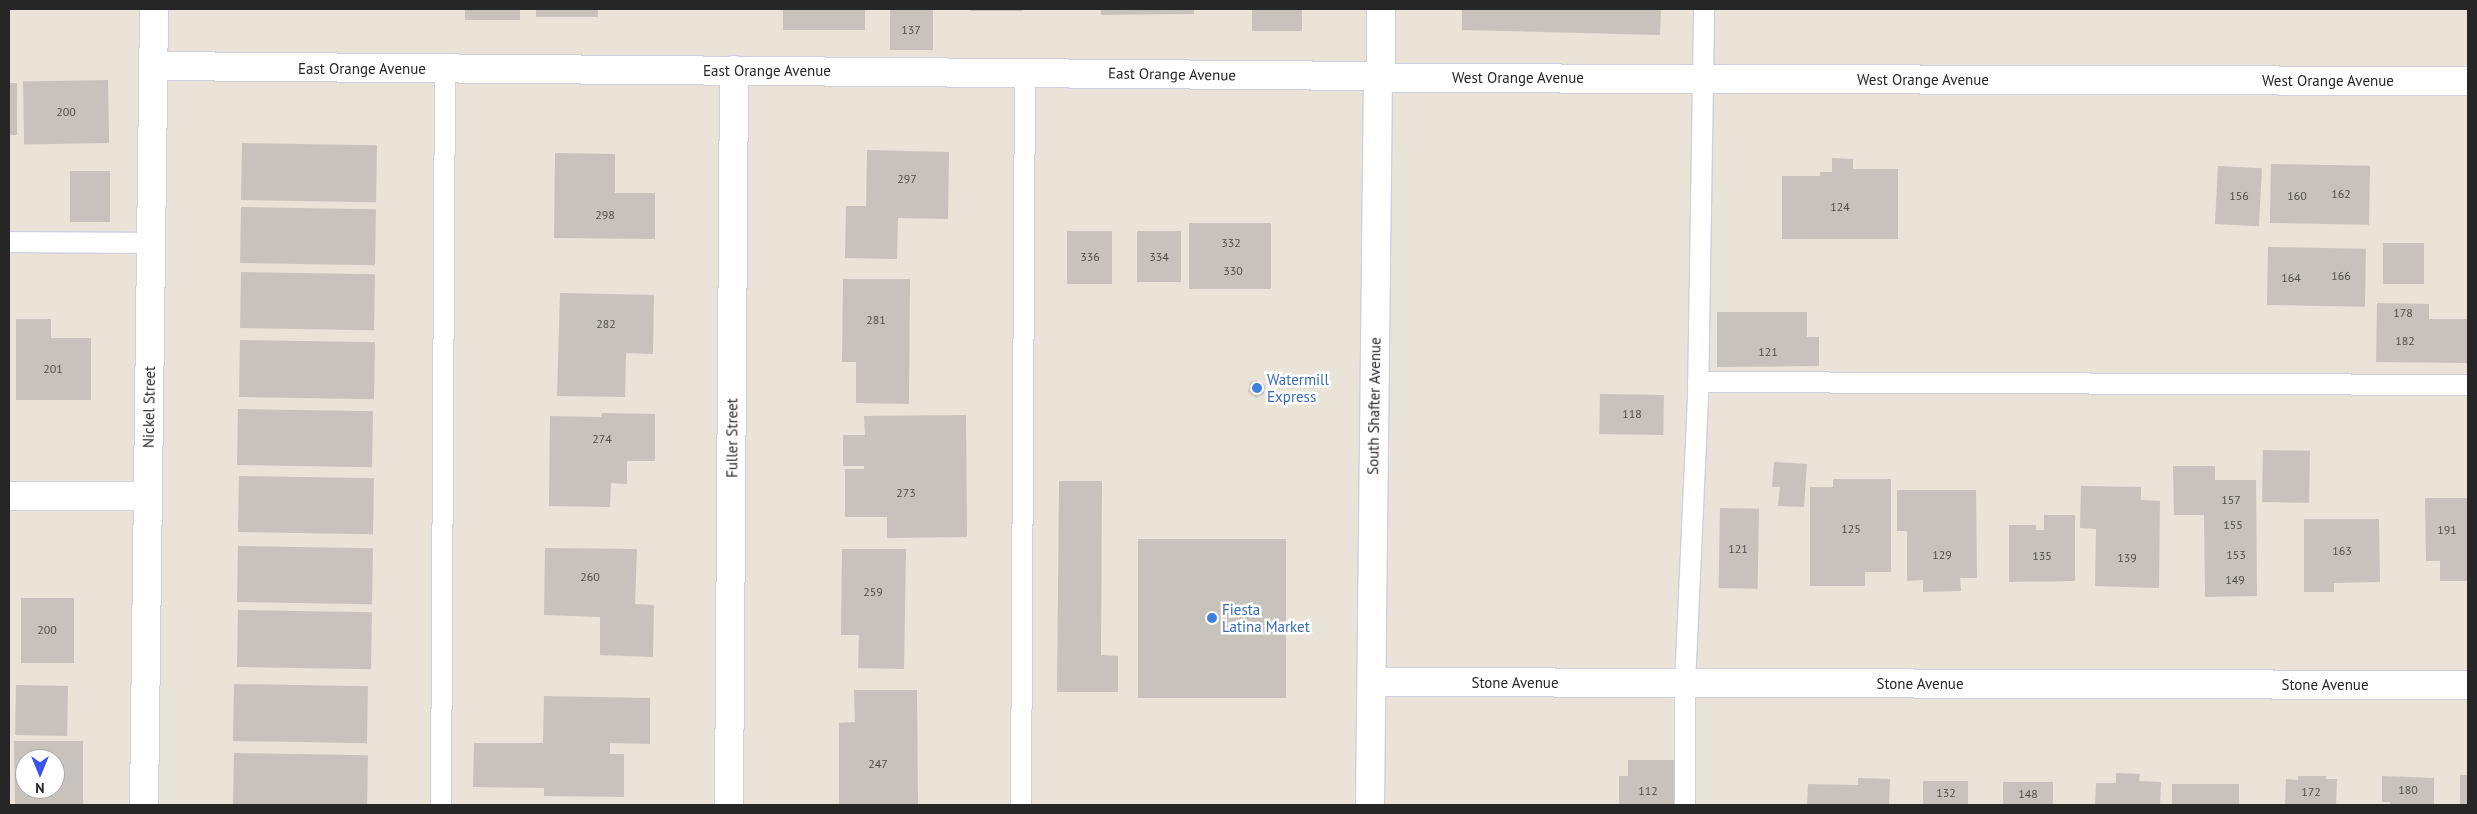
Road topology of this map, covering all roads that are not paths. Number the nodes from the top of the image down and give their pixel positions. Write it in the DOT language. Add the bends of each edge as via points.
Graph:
graph roads {
  1 [pos="154,9"];
  2 [pos="1381,9"];
  3 [pos="1704,9"];
  4 [pos="153,66"];
  5 [pos="445,69"];
  6 [pos="734,70"];
  7 [pos="1026,73"];
  8 [pos="1379,77"];
  9 [pos="1703,79"];
  10 [pos="2468,81"];
  11 [pos="9,242"];
  12 [pos="151,242"];
  13 [pos="1698,382"];
  14 [pos="2468,385"];
  15 [pos="9,496"];
  16 [pos="148,496"];
  17 [pos="1372,682"];
  18 [pos="1685,684"];
  19 [pos="2468,686"];
  20 [pos="144,805"];
  21 [pos="441,805"];
  22 [pos="729,805"];
  23 [pos="1021,805"];
  24 [pos="1370,805"];
  25 [pos="1685,805"];
  1 -- 4 [label="street, Nickel Street"];
  2 -- 8 [label="street, South Shafter Avenue"];
  3 -- 9 [label="lane"];
  4 -- 5 [label="street, East Orange Avenue"];
  4 -- 12 [label="street, Nickel Street"];
  5 -- 6 [label="street, East Orange Avenue"];
  5 -- 21 [label="lane"];
  6 -- 7 [label="street, East Orange Avenue"];
  6 -- 22 [label="street, Fuller Street"];
  7 -- 8 [label="street, East Orange Avenue"];
  7 -- 23 [label="lane"];
  8 -- 9 [label="street, West Orange Avenue"];
  8 -- 17 [label="street, South Shafter Avenue"];
  9 -- 10 [label="street, West Orange Avenue"];
  9 -- 13 [label="lane"];
  11 -- 12 [label="lane"];
  12 -- 16 [label="street, Nickel Street"];
  13 -- 14 [label="lane"];
  13 -- 18 [label="lane"];
  15 -- 16 [label="street"];
  16 -- 20 [label="street, Nickel Street"];
  17 -- 18 [label="street, Stone Avenue"];
  17 -- 24 [label="street, South Shafter Avenue"];
  18 -- 19 [label="street, Stone Avenue"];
  18 -- 25 [label="lane"];
}
